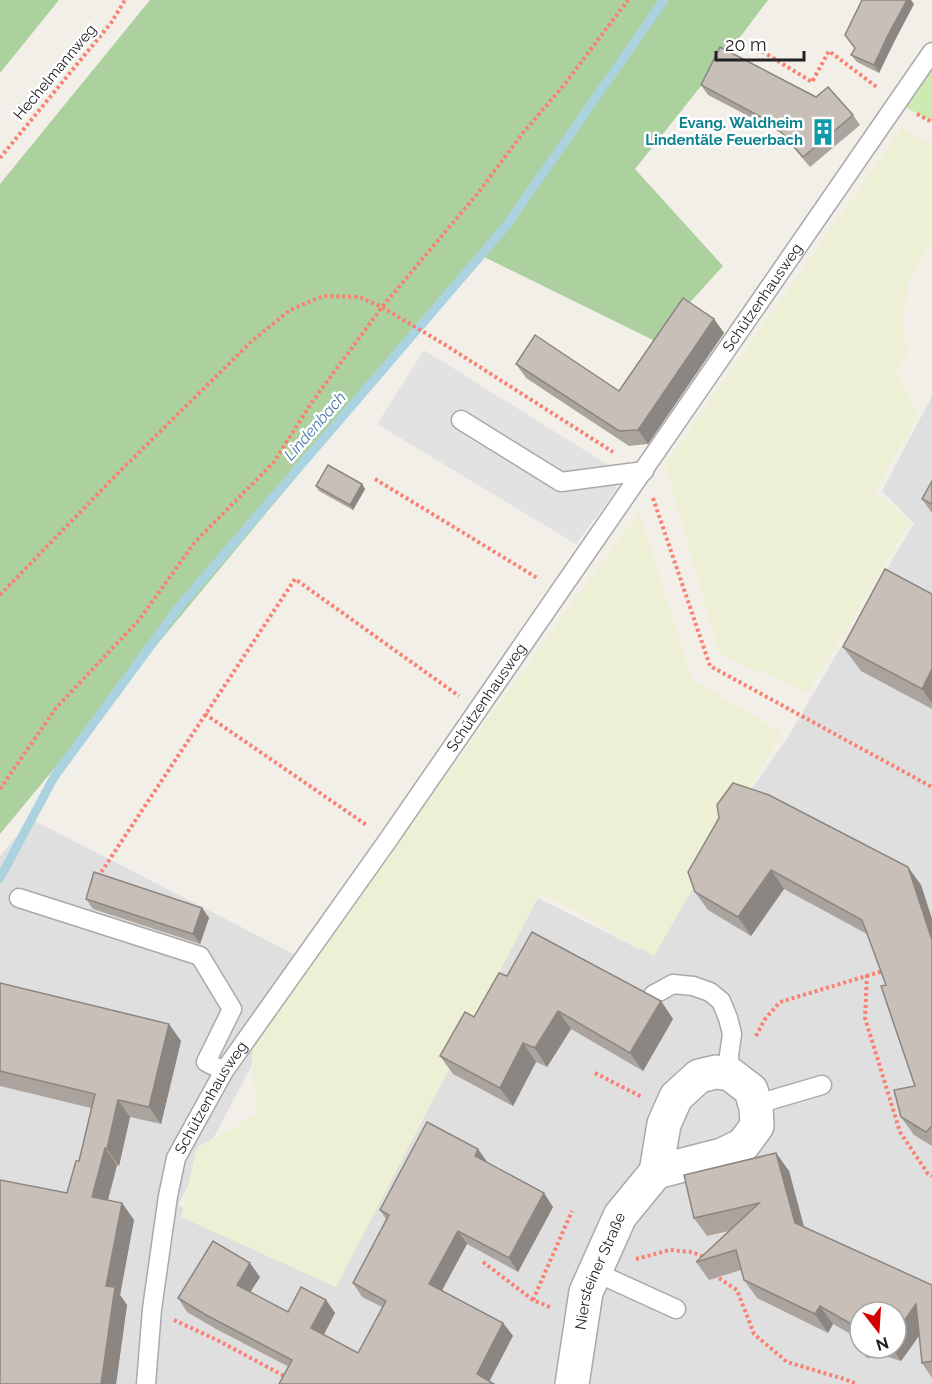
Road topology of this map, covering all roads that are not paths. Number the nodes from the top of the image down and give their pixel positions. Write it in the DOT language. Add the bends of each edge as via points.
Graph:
graph roads {
  1 [pos="932,52"];
  2 [pos="461,420"];
  3 [pos="644,471"];
  4 [pos="20,898"];
  5 [pos="653,995"];
  6 [pos="224,1071"];
  7 [pos="733,1076"];
  8 [pos="822,1085"];
  9 [pos="756,1108"];
  10 [pos="656,1172"];
  11 [pos="595,1272"];
  12 [pos="676,1309"];
  13 [pos="146,1384"];
  14 [pos="572,1384"];
  1 -- 3 [label="lane, Schützenhausweg"];
  2 -- 3 [label="lane" via="561,482"];
  3 -- 6 [label="lane, Schützenhausweg"];
  4 -- 6 [label="lane" via="200,956 232,1009 206,1062"];
  5 -- 7 [label="lane" via="673,984 710,992 721,1001 732,1034 729,1055"];
  6 -- 13 [label="lane, Schützenhausweg" via="176,1158 152,1309"];
  7 -- 9 [label="street" via="751,1090"];
  7 -- 10 [label="street, Niersteiner Straße" via="716,1072 699,1076 676,1097 664,1124"];
  8 -- 9 [label="lane"];
  9 -- 10 [label="street" via="757,1126 743,1144 722,1155"];
  10 -- 11 [label="street, Niersteiner Straße" via="620,1216"];
  11 -- 12 [label="lane"];
  11 -- 14 [label="street, Niersteiner Straße" via="586,1292"];
}
